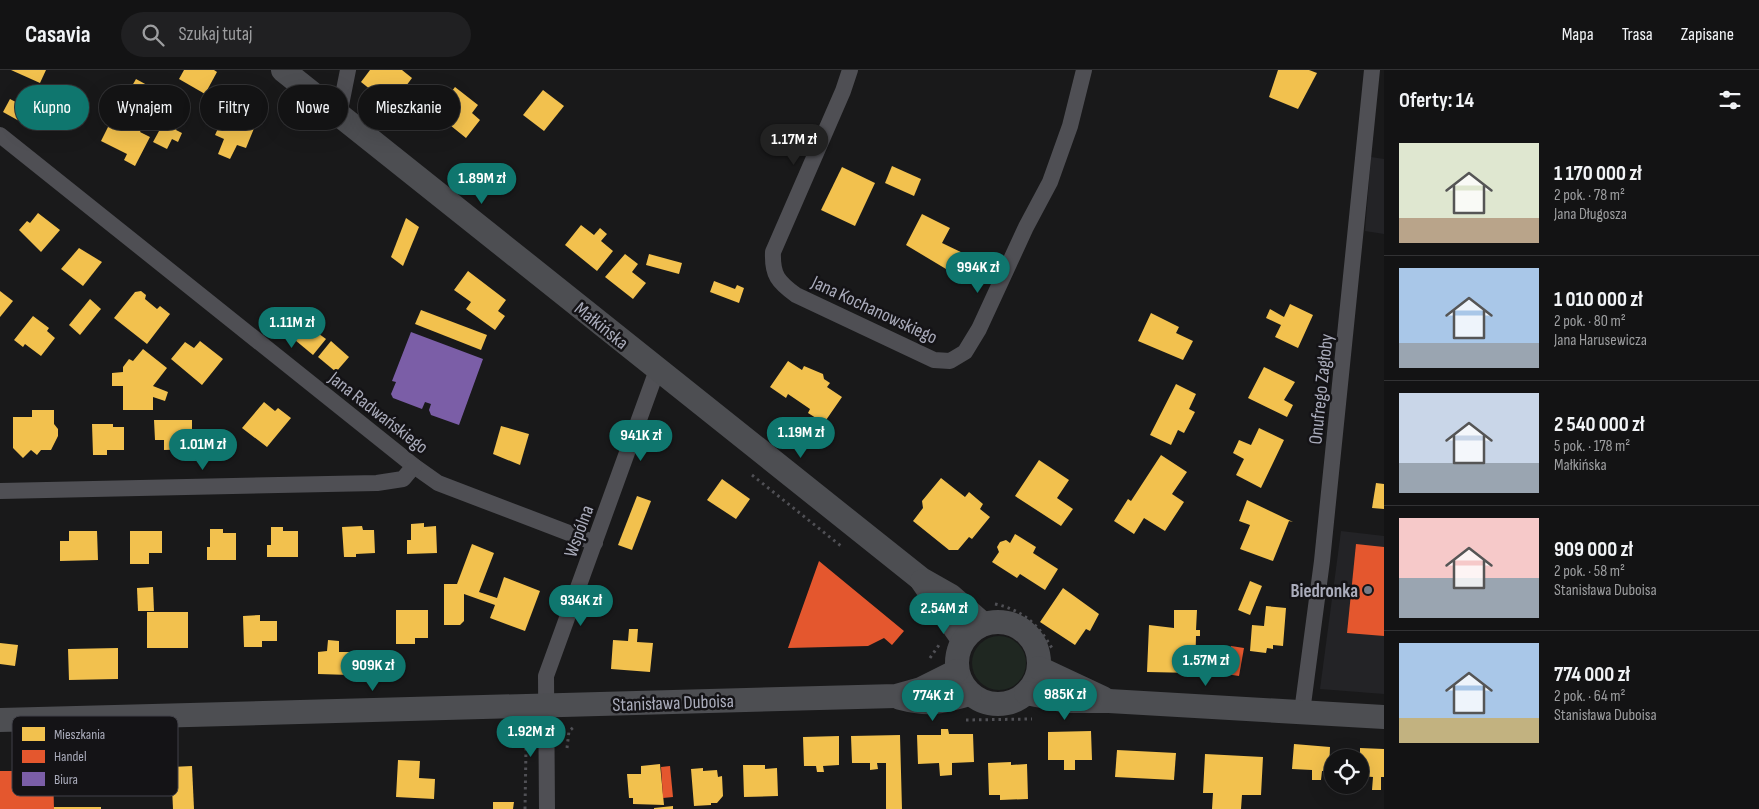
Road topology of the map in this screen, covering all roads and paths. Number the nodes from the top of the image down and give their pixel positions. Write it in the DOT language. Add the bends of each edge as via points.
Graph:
graph roads {
  1 [pos="283,70"];
  2 [pos="348,70"];
  3 [pos="850,70"];
  4 [pos="1084,70"];
  5 [pos="1372,70"];
  6 [pos="302,85"];
  7 [pos="345,85"];
  8 [pos="348,121"];
  9 [pos="0,135"];
  10 [pos="657,370"];
  11 [pos="414,466"];
  12 [pos="0,491"];
  13 [pos="595,543"];
  14 [pos="921,579"];
  15 [pos="988,614"];
  16 [pos="963,640"];
  17 [pos="939,641"];
  18 [pos="929,660"];
  19 [pos="1047,662"];
  20 [pos="957,671"];
  21 [pos="1026,693"];
  22 [pos="970,694"];
  23 [pos="896,696"];
  24 [pos="1109,701"];
  25 [pos="545,706"];
  26 [pos="1302,712"];
  27 [pos="156,716"];
  28 [pos="1384,716"];
  29 [pos="579,723"];
  30 [pos="509,729"];
  31 [pos="567,748"];
  32 [pos="525,809"];
  33 [pos="546,809"];
  1 -- 6 [label="main road, Małkińska"];
  2 -- 7 [label="street"];
  3 -- 4 [label="street, Jana Kochanowskiego" via="773,252 772,268 782,284 796,295 934,360 950,361 964,352 980,329 1050,182 1070,126"];
  5 -- 26 [label="street, Onufrego Zagłoby" via="1322,561"];
  8 -- 10 [label="main road, Małkińska"];
  9 -- 11 [label="street, Jana Radwańskiego"];
  10 -- 13 [label="street, Wspólna"];
  10 -- 14 [label="main road, Małkińska"];
  11 -- 12 [label="street" via="403,479 377,483"];
  11 -- 13 [label="street, Jana Radwańskiego" via="438,483"];
  13 -- 25 [label="street, Wspólna" via="546,676"];
  14 -- 15 [label="main road, Małkińska"];
  14 -- 16 [label="main road, Małkińska"];
  15 -- 16 [label="main road"];
  15 -- 19 [label="main road" via="1017,626 1030,636"];
  15 -- 19 [label="path" via="1021,612 1038,629"];
  16 -- 20 [label="main road" via="957,655"];
  17 -- 18 [label="path" via="938,649"];
  19 -- 21 [label="main road"];
  19 -- 24 [label="main road"];
  20 -- 22 [label="main road"];
  20 -- 23 [label="main road, Stanisława Duboisa" via="921,689"];
  21 -- 22 [label="main road" via="1013,702 998,704 983,702"];
  21 -- 24 [label="main road" via="1067,701"];
  22 -- 23 [label="main road, Stanisława Duboisa" via="923,704"];
  23 -- 25 [label="main road, Stanisława Duboisa"];
  24 -- 26 [label="main road"];
  25 -- 27 [label="main road, Stanisława Duboisa"];
  25 -- 33 [label="street, Wspólna"];
  26 -- 28 [label="main road"];
  29 -- 31 [label="path" via="569,731"];
  30 -- 32 [label="path" via="526,739"];
}
